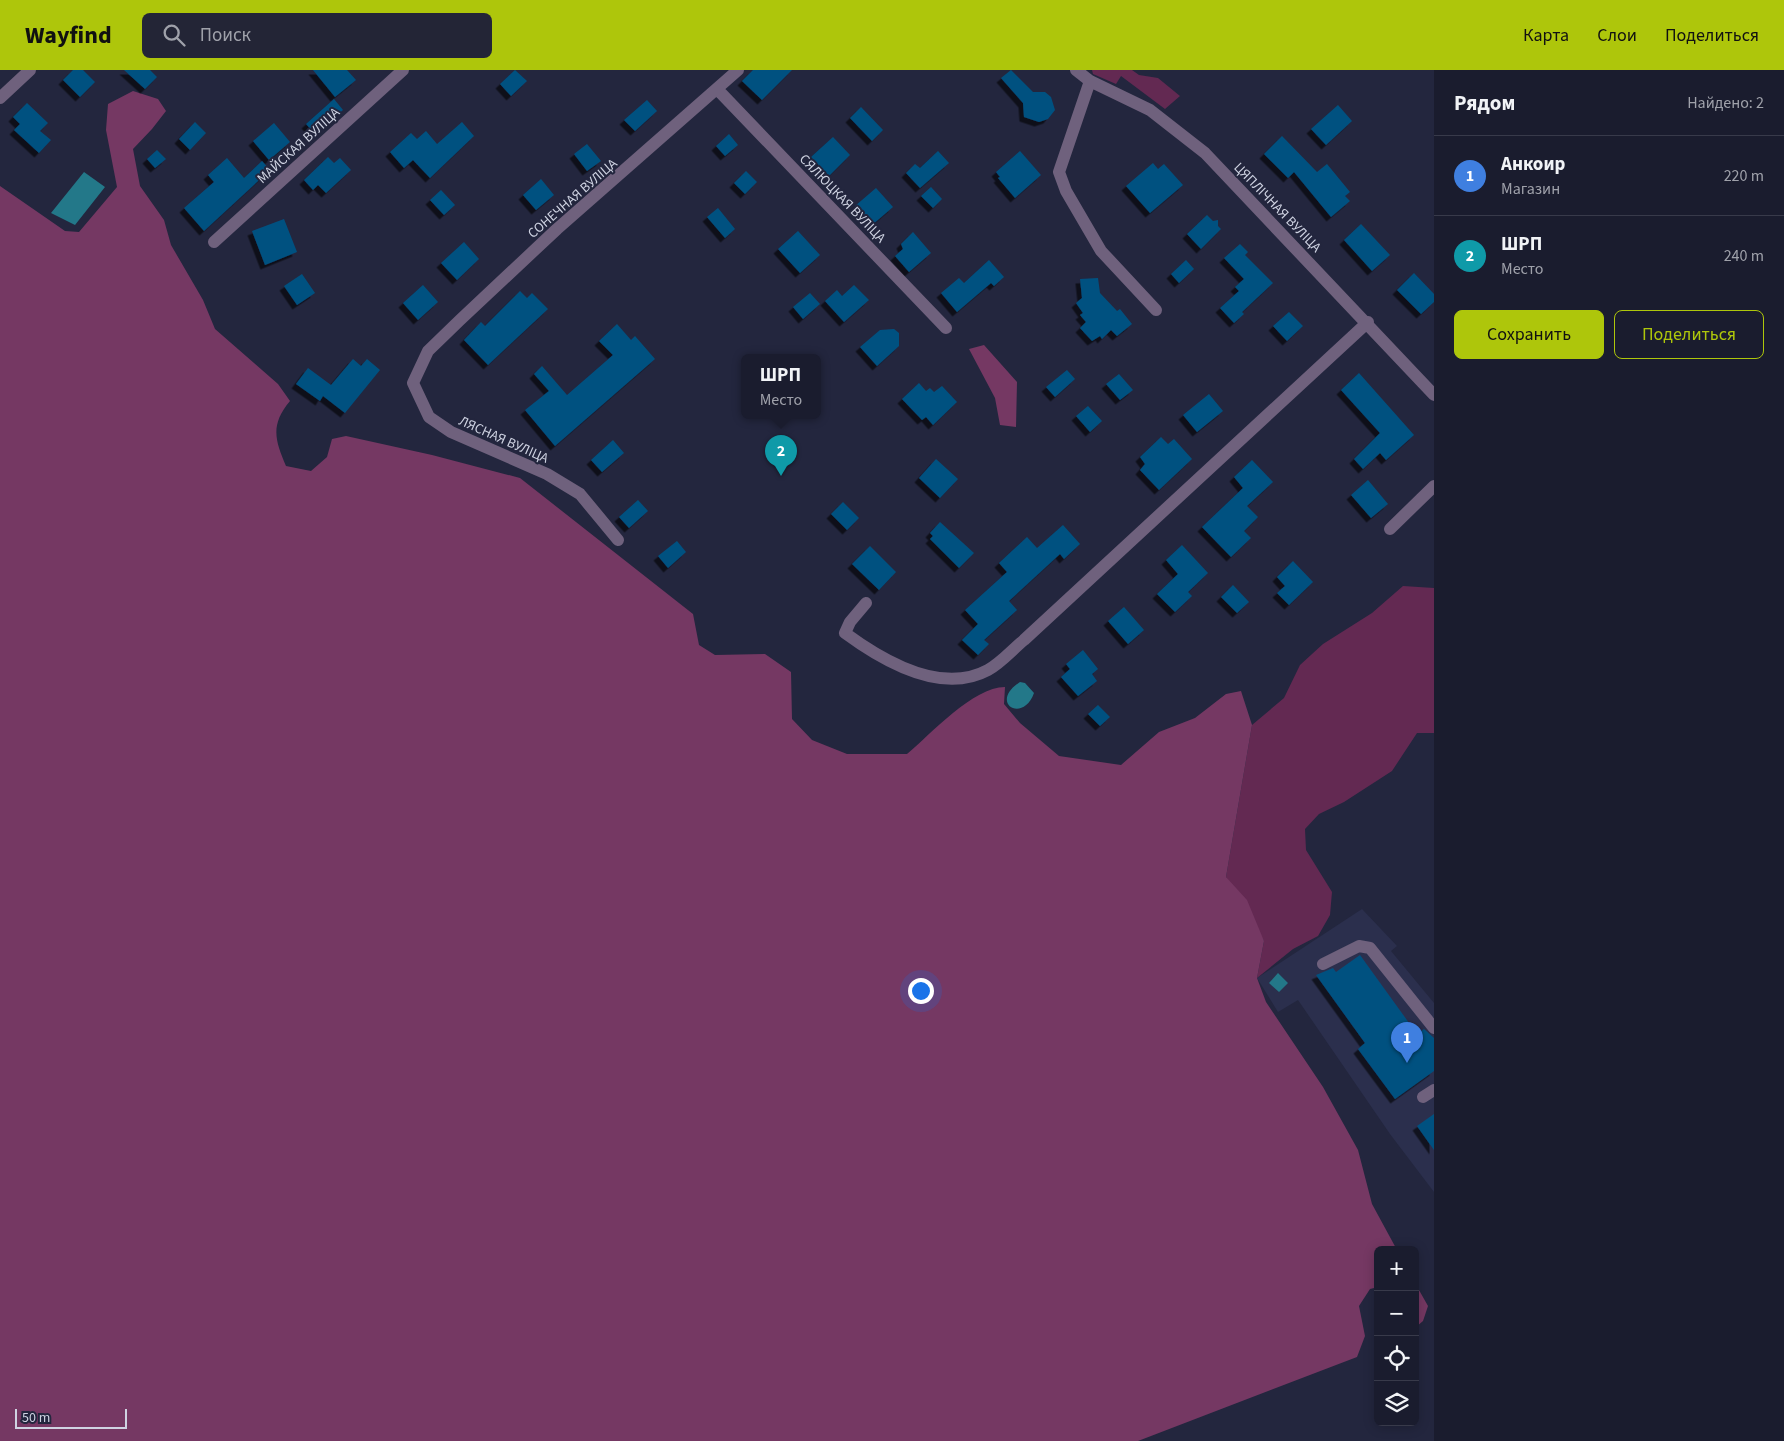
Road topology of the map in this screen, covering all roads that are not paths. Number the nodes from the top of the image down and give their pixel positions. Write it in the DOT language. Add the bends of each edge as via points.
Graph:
graph roads {
  1 [pos="30,70"];
  2 [pos="403,70"];
  3 [pos="738,70"];
  4 [pos="1076,70"];
  5 [pos="1090,81"];
  6 [pos="718,90"];
  7 [pos="0,98"];
  8 [pos="214,242"];
  9 [pos="1156,310"];
  10 [pos="1368,322"];
  11 [pos="946,328"];
  12 [pos="428,351"];
  13 [pos="1434,395"];
  14 [pos="1434,486"];
  15 [pos="1390,529"];
  16 [pos="618,540"];
  17 [pos="866,603"];
  18 [pos="1323,964"];
  19 [pos="1434,1028"];
  20 [pos="1434,1090"];
  21 [pos="1423,1097"];
  1 -- 7 [label="street"];
  2 -- 8 [label="street, МАЙСКАЯ ВУЛІЦА"];
  3 -- 6 [label="street, СОНЕЧНАЯ ВУЛІЦА"];
  4 -- 5 [label="street, ЦЯПЛІЧНАЯ ВУЛІЦА"];
  5 -- 9 [label="street" via="1059,172 1066,191 1101,251"];
  5 -- 10 [label="street, ЦЯПЛІЧНАЯ ВУЛІЦА" via="1150,110 1205,153"];
  6 -- 11 [label="street, СЯЛЮЦКАЯ ВУЛІЦА"];
  6 -- 12 [label="street, СОНЕЧНАЯ ВУЛІЦА" via="557,230"];
  10 -- 13 [label="street, ЦЯПЛІЧНАЯ ВУЛІЦА"];
  10 -- 17 [label="street" via="988,670 957,680 931,678 869,651 846,633 850,622"];
  12 -- 16 [label="street, ЛЯСНАЯ ВУЛІЦА" via="413,383 429,417 451,432 547,474 580,494"];
  14 -- 15 [label="street"];
  18 -- 19 [label="street" via="1359,946 1370,948"];
  20 -- 21 [label="street"];
}
